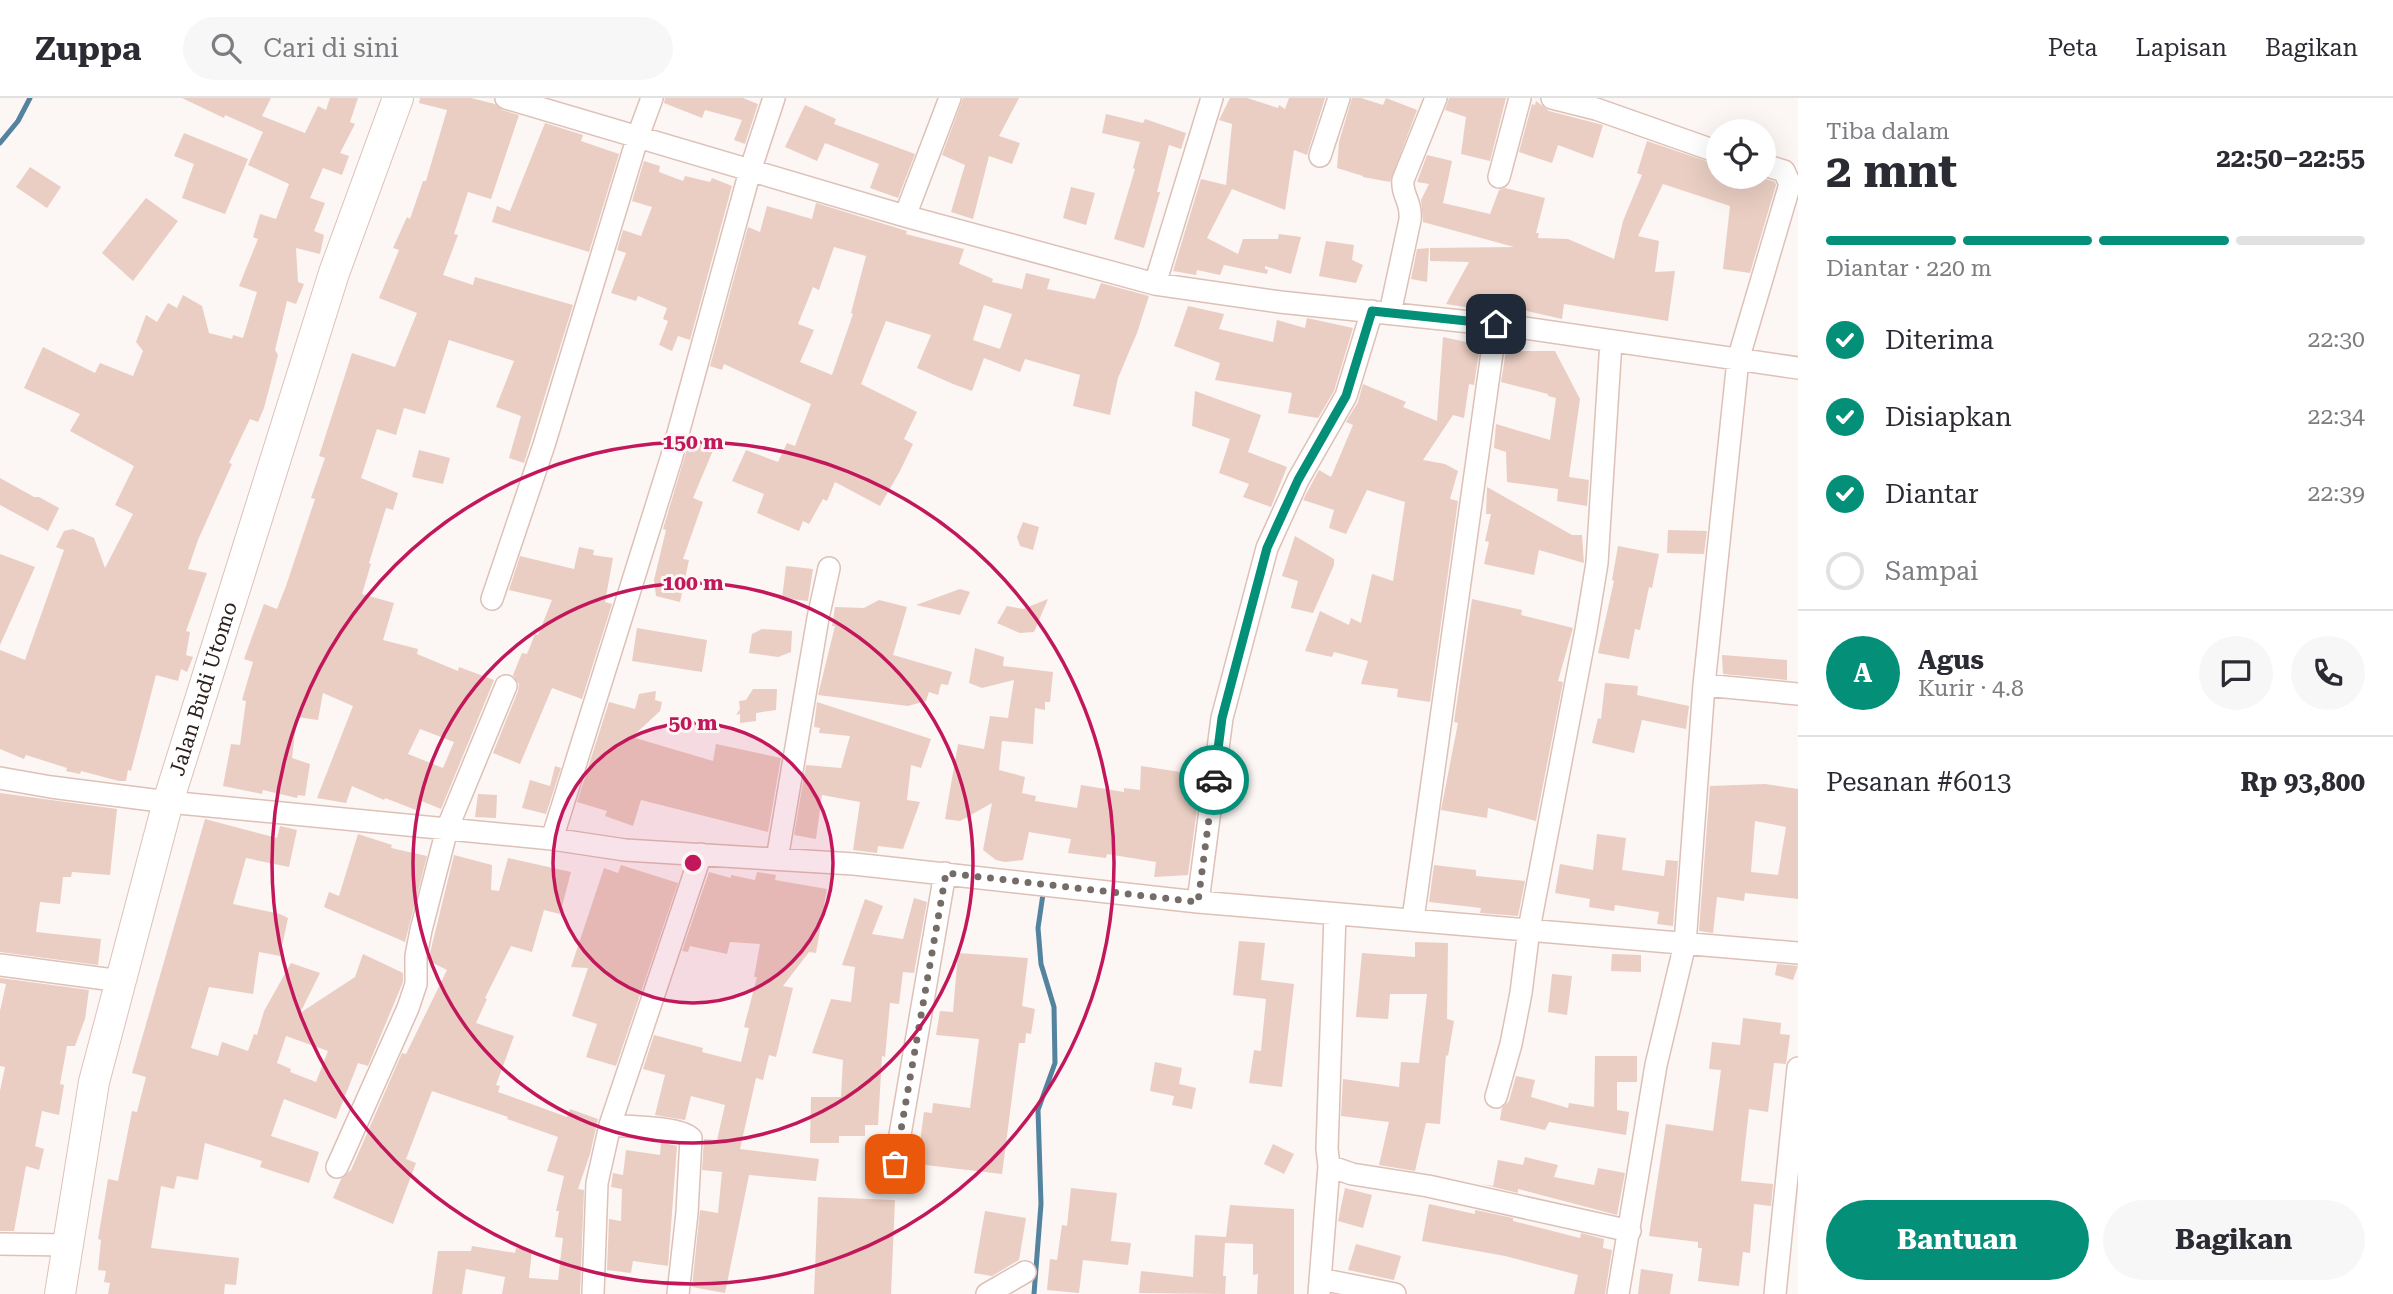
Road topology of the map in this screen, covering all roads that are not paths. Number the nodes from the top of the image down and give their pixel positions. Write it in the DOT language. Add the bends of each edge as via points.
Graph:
graph roads {
  1 [pos="398,98"];
  2 [pos="506,98"];
  3 [pos="652,98"];
  4 [pos="774,98"];
  5 [pos="950,98"];
  6 [pos="1212,98"];
  7 [pos="1339,98"];
  8 [pos="1436,98"];
  9 [pos="1520,98"];
  10 [pos="1552,98"];
  11 [pos="638,136"];
  12 [pos="1706,148"];
  13 [pos="1320,156"];
  14 [pos="1776,169"];
  15 [pos="750,171"];
  16 [pos="1499,177"];
  17 [pos="905,216"];
  18 [pos="1154,284"];
  19 [pos="1381,312"];
  20 [pos="1496,324"];
  21 [pos="1611,341"];
  22 [pos="1738,360"];
  23 [pos="1798,368"];
  24 [pos="829,568"];
  25 [pos="492,599"];
  26 [pos="1704,685"];
  27 [pos="506,686"];
  28 [pos="1798,694"];
  29 [pos="0,778"];
  30 [pos="168,802"];
  31 [pos="447,829"];
  32 [pos="552,839"];
  33 [pos="701,854"];
  34 [pos="777,859"];
  35 [pos="946,873"];
  36 [pos="1198,902"];
  37 [pos="1335,915"];
  38 [pos="1412,919"];
  39 [pos="1529,929"];
  40 [pos="1685,944"];
  41 [pos="1798,953"];
  42 [pos="0,965"];
  43 [pos="121,981"];
  44 [pos="1798,1068"];
  45 [pos="1496,1097"];
  46 [pos="610,1125"];
  47 [pos="895,1164"];
  48 [pos="1329,1166"];
  49 [pos="337,1167"];
  50 [pos="1630,1231"];
  51 [pos="0,1244"];
  52 [pos="68,1245"];
  53 [pos="1025,1272"];
  54 [pos="1320,1286"];
  55 [pos="60,1294"];
  56 [pos="593,1294"];
  57 [pos="678,1294"];
  58 [pos="987,1294"];
  59 [pos="1395,1294"];
  60 [pos="1618,1294"];
  61 [pos="1775,1294"];
  1 -- 30 [label="street, Jalan Budi Utomo" via="334,273"];
  2 -- 11 [label="street"];
  3 -- 11 [label="street"];
  4 -- 15 [label="street"];
  5 -- 17 [label="street"];
  6 -- 18 [label="street"];
  7 -- 13 [label="street"];
  8 -- 19 [label="street" via="1403,180 1410,220"];
  9 -- 16 [label="street"];
  10 -- 12 [label="street"];
  11 -- 15 [label="street"];
  11 -- 25 [label="street"];
  14 -- 22 [label="street" via="1784,171 1790,184"];
  15 -- 17 [label="street"];
  15 -- 32 [label="street" via="671,459"];
  17 -- 18 [label="street"];
  18 -- 19 [label="street"];
  19 -- 20 [label="street"];
  19 -- 36 [label="street" via="1346,396 1298,480 1267,548 1222,718"];
  20 -- 21 [label="street"];
  20 -- 38 [label="street"];
  21 -- 22 [label="street"];
  21 -- 39 [label="street" via="1597,563"];
  22 -- 23 [label="street"];
  22 -- 26 [label="street"];
  24 -- 34 [label="street"];
  26 -- 28 [label="street"];
  26 -- 40 [label="street"];
  27 -- 31 [label="street"];
  29 -- 30 [label="street"];
  30 -- 31 [label="street"];
  30 -- 43 [label="street, Jalan Budi Utomo"];
  31 -- 32 [label="street"];
  31 -- 49 [label="street" via="421,930 416,984 408,1009"];
  32 -- 33 [label="street" via="625,850"];
  33 -- 34 [label="street"];
  33 -- 46 [label="street"];
  34 -- 35 [label="street"];
  35 -- 36 [label="street"];
  35 -- 47 [label="street"];
  36 -- 37 [label="street"];
  37 -- 38 [label="street"];
  37 -- 48 [label="street"];
  38 -- 39 [label="street"];
  39 -- 40 [label="street"];
  39 -- 45 [label="street" via="1511,1044"];
  40 -- 41 [label="street"];
  40 -- 50 [label="street" via="1656,1065"];
  42 -- 43 [label="street"];
  43 -- 52 [label="street, Jalan Budi Utomo" via="94,1082"];
  44 -- 61 [label="street"];
  46 -- 56 [label="street" via="597,1183"];
  46 -- 57 [label="street" via="676,1132 691,1138"];
  48 -- 50 [label="street"];
  48 -- 54 [label="street"];
  50 -- 60 [label="street"];
  51 -- 52 [label="street"];
  52 -- 55 [label="street, Jalan Budi Utomo"];
  53 -- 58 [label="street"];
  54 -- 59 [label="street"];
}
